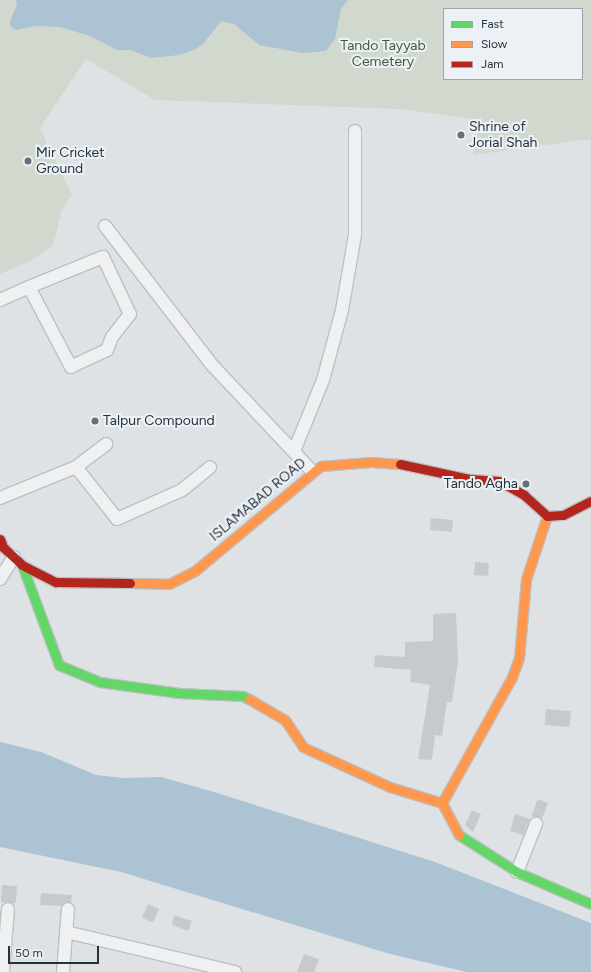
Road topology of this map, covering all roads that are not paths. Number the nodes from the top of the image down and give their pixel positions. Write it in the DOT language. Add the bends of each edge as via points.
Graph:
graph roads {
  1 [pos="355,131"];
  2 [pos="105,226"];
  3 [pos="29,287"];
  4 [pos="0,300"];
  5 [pos="106,444"];
  6 [pos="294,451"];
  7 [pos="76,467"];
  8 [pos="210,467"];
  9 [pos="312,471"];
  10 [pos="0,498"];
  11 [pos="591,501"];
  12 [pos="547,516"];
  13 [pos="0,538"];
  14 [pos="18,561"];
  15 [pos="0,579"];
  16 [pos="442,803"];
  17 [pos="536,824"];
  18 [pos="517,872"];
  19 [pos="591,904"];
  20 [pos="8,908"];
  21 [pos="68,909"];
  22 [pos="66,932"];
  23 [pos="2,969"];
  24 [pos="64,972"];
  25 [pos="235,972"];
  1 -- 6 [label="street" via="355,235 342,310 322,380"];
  2 -- 6 [label="street" via="213,366"];
  3 -- 3 [label="street" via="71,367 107,350 112,337 130,314 103,257"];
  3 -- 4 [label="street"];
  5 -- 7 [label="street"];
  6 -- 9 [label="street"];
  7 -- 8 [label="street" via="117,519 182,490"];
  7 -- 10 [label="street"];
  9 -- 12 [label="street, ISLAMABAD ROAD" via="321,466 371,462 414,465 470,479 499,481 524,495"];
  9 -- 14 [label="street, ISLAMABAD ROAD" via="196,570 169,584 56,582"];
  11 -- 12 [label="street" via="564,515"];
  12 -- 16 [label="street" via="526,579 519,658 512,677"];
  13 -- 14 [label="street, ISLAMABAD ROAD" via="3,547"];
  14 -- 15 [label="street"];
  14 -- 16 [label="street" via="59,665 100,682 179,693 243,696 285,720 303,747 390,787"];
  16 -- 18 [label="street" via="458,834"];
  17 -- 18 [label="street"];
  18 -- 19 [label="street"];
  20 -- 23 [label="street"];
  21 -- 22 [label="street"];
  22 -- 24 [label="street"];
  22 -- 25 [label="street"];
}
